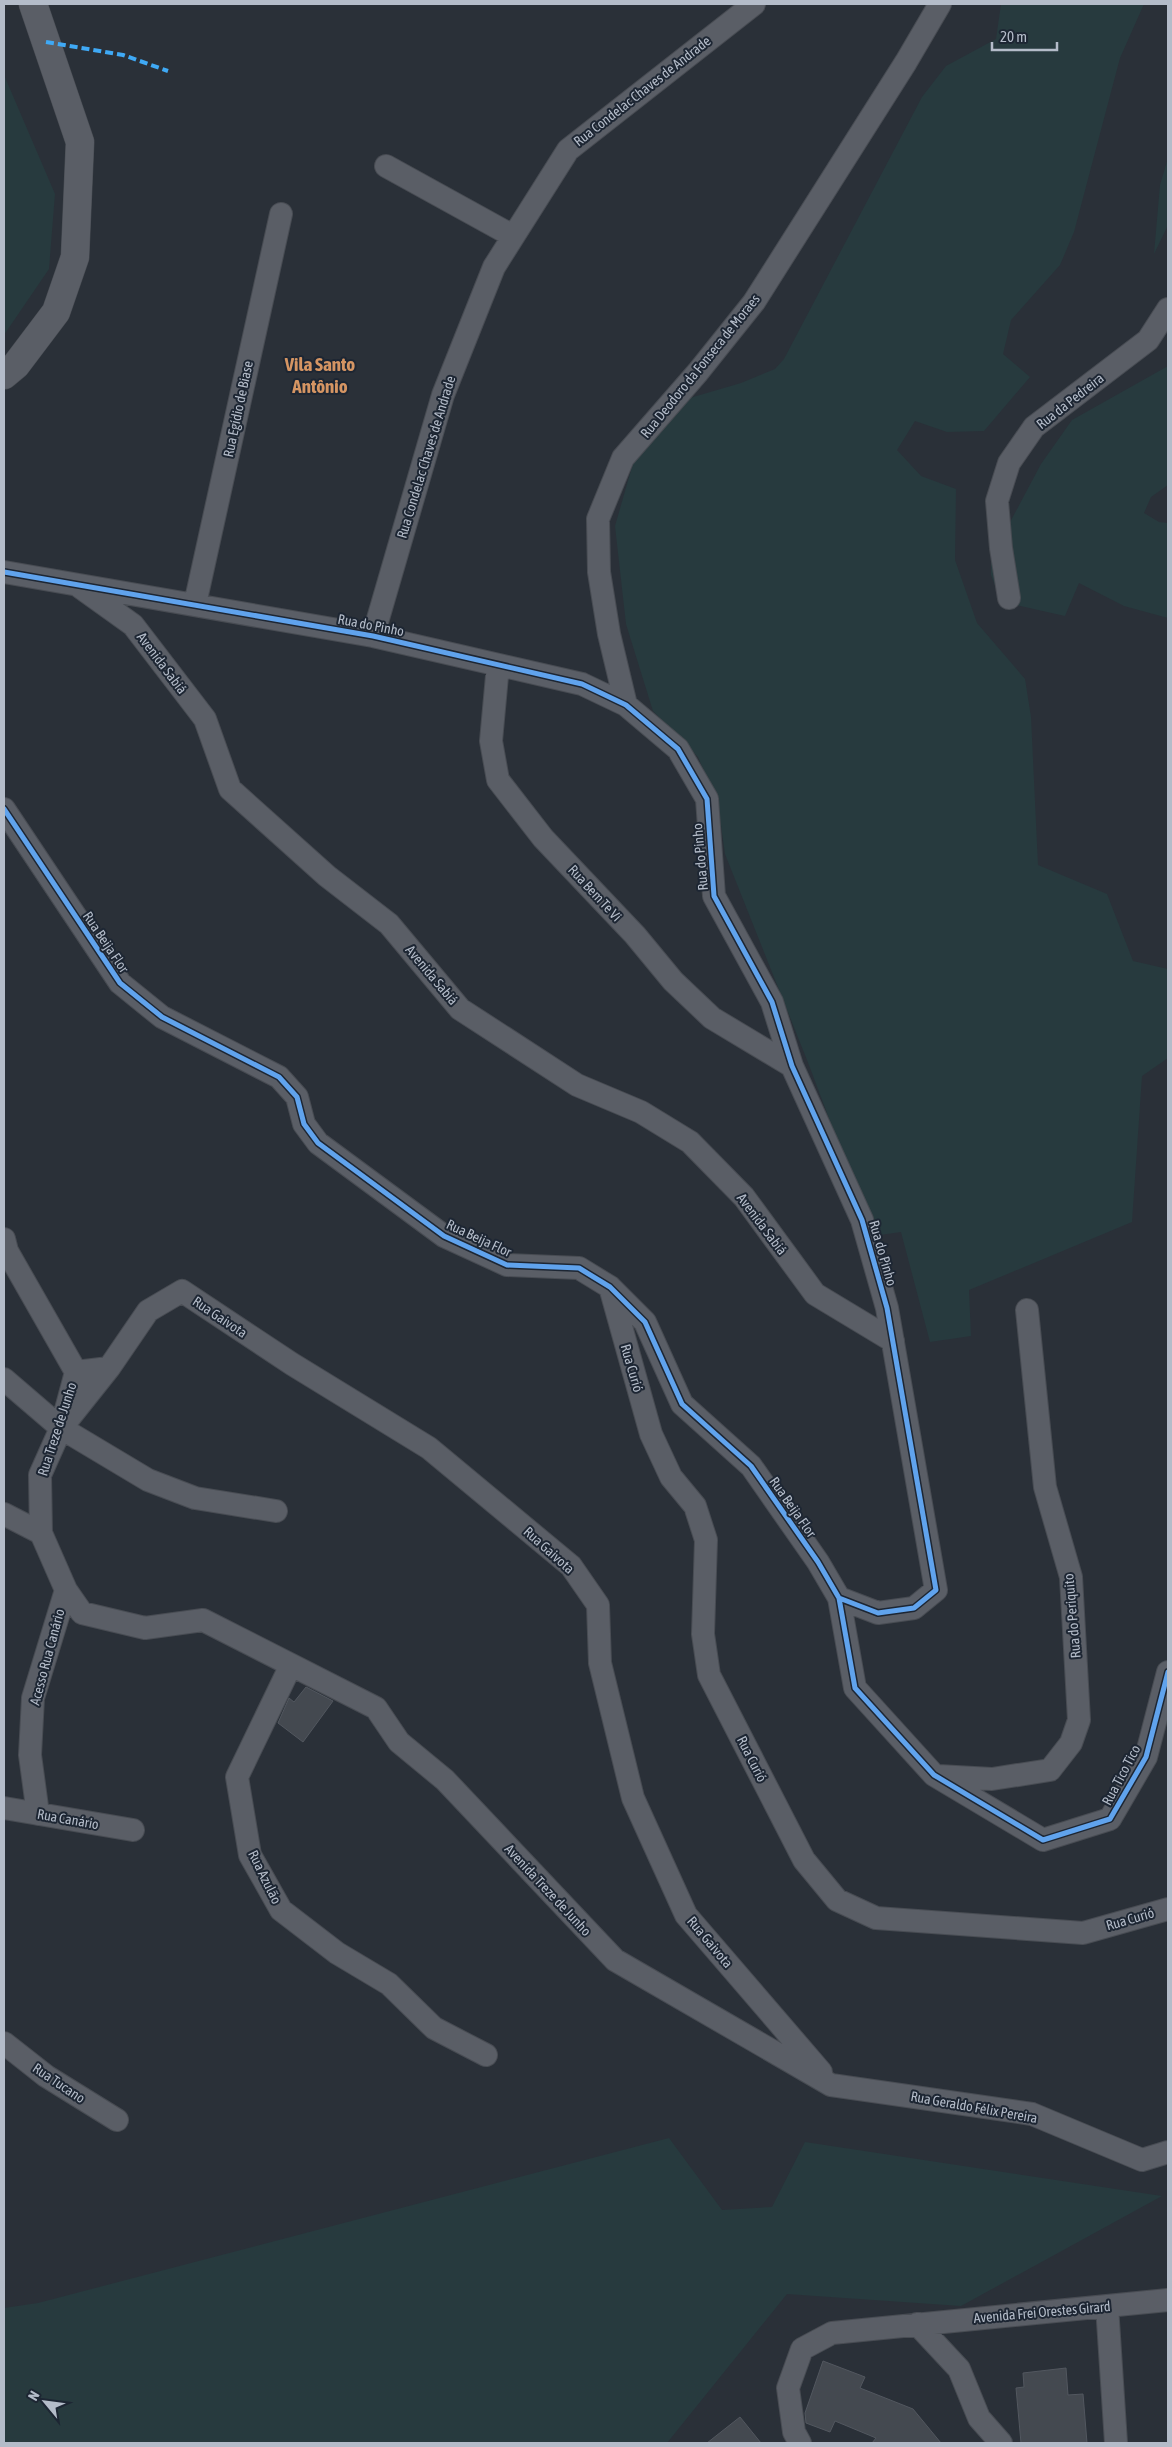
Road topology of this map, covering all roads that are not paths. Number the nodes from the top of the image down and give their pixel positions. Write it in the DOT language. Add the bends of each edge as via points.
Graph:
graph roads {
  1 [pos="33,4"];
  2 [pos="754,4"];
  3 [pos="940,4"];
  4 [pos="386,166"];
  5 [pos="281,214"];
  6 [pos="513,236"];
  7 [pos="1168,309"];
  8 [pos="4,375"];
  9 [pos="4,572"];
  10 [pos="76,584"];
  11 [pos="1010,598"];
  12 [pos="195,604"];
  13 [pos="373,636"];
  14 [pos="498,665"];
  15 [pos="626,705"];
  16 [pos="4,809"];
  17 [pos="792,1066"];
  18 [pos="4,1240"];
  19 [pos="610,1286"];
  20 [pos="1027,1310"];
  21 [pos="893,1341"];
  22 [pos="109,1368"];
  23 [pos="76,1372"];
  24 [pos="4,1379"];
  25 [pos="60,1428"];
  26 [pos="276,1511"];
  27 [pos="4,1514"];
  28 [pos="41,1533"];
  29 [pos="66,1590"];
  30 [pos="839,1598"];
  31 [pos="291,1665"];
  32 [pos="1168,1672"];
  33 [pos="934,1776"];
  34 [pos="4,1808"];
  35 [pos="38,1814"];
  36 [pos="133,1830"];
  37 [pos="1043,1840"];
  38 [pos="1168,1908"];
  39 [pos="4,2043"];
  40 [pos="486,2055"];
  41 [pos="831,2085"];
  42 [pos="117,2120"];
  43 [pos="1168,2152"];
  44 [pos="1168,2300"];
  45 [pos="1108,2306"];
  46 [pos="916,2324"];
  47 [pos="800,2443"];
  48 [pos="1001,2443"];
  49 [pos="1116,2443"];
  1 -- 8 [label="street" via="80,142 75,257 56,312 16,365"];
  2 -- 6 [label="street, Rua Condelac Chaves de Andrade" via="568,150"];
  3 -- 15 [label="street, Rua Deodoro da Fonseca de Moraes" via="754,302 623,458 598,519 599,572 609,634"];
  4 -- 6 [label="street"];
  5 -- 12 [label="street, Rua Egídio de Biase"];
  6 -- 13 [label="street, Rua Condelac Chaves de Andrade" via="494,267 443,395"];
  7 -- 11 [label="street, Rua da Pedreira" via="1148,340 1034,427 1009,463 996,501"];
  9 -- 10 [label="street, Rua do Pinho"];
  10 -- 12 [label="street, Rua do Pinho"];
  10 -- 21 [label="street, Avenida Sabiá" via="133,625 205,719 230,789 327,876 389,924 460,1009 577,1085 641,1112 690,1142 744,1197 815,1294"];
  12 -- 13 [label="street, Rua do Pinho"];
  13 -- 14 [label="street, Rua do Pinho"];
  14 -- 15 [label="street, Rua do Pinho" via="582,684"];
  14 -- 17 [label="street, Rua Bem Te Vi" via="491,741 498,780 543,838 635,935 673,981 712,1018"];
  15 -- 17 [label="street, Rua do Pinho" via="678,749 707,799 714,896 772,1002"];
  16 -- 19 [label="street, Rua Beija Flor" via="120,983 162,1017 278,1077 297,1097 304,1124 318,1143 444,1236 507,1265 579,1268"];
  17 -- 21 [label="street, Rua do Pinho" via="862,1220"];
  18 -- 23 [label="street" via="6,1250"];
  19 -- 30 [label="street, Rua Beija Flor" via="645,1322 682,1404 751,1466"];
  19 -- 38 [label="street, Rua Curió" via="651,1434 671,1477 695,1506 706,1540 703,1634 708,1675 804,1860 837,1900 876,1918 1083,1933"];
  20 -- 33 [label="street, Rua do Periquito" via="1045,1487 1071,1577 1079,1720 1072,1743 1050,1770 992,1779"];
  21 -- 30 [label="street, Rua do Pinho" via="936,1590 914,1608 878,1613"];
  22 -- 23 [label="street"];
  22 -- 25 [label="street"];
  22 -- 41 [label="street, Rua Gaivota" via="148,1311 182,1291 292,1364 429,1448 570,1566 598,1605 600,1663 633,1798 686,1915"];
  23 -- 25 [label="street, Rua Treze de Junho"];
  24 -- 25 [label="street"];
  25 -- 26 [label="street" via="148,1480 195,1498"];
  25 -- 28 [label="street, Rua Treze de Junho" via="40,1476"];
  27 -- 28 [label="street"];
  28 -- 29 [label="street, Rua Treze de Junho"];
  29 -- 31 [label="street, Rua Treze de Junho" via="82,1613 146,1628 203,1620"];
  29 -- 35 [label="street, Acesso Rua Canário" via="34,1698 30,1755"];
  30 -- 33 [label="street, Rua Beija Flor" via="854,1688"];
  31 -- 40 [label="street, Rua Azulão" via="237,1777 250,1855 281,1910 337,1953 390,1984 434,2028"];
  31 -- 41 [label="street, Avenida Treze de Junho" via="376,1708 399,1742 445,1780 614,1960"];
  32 -- 37 [label="street, Rua Tico Tico" via="1146,1757 1110,1819"];
  33 -- 37 [label="street, Rua Beija Flor"];
  34 -- 35 [label="street, Rua Canário"];
  35 -- 36 [label="street, Rua Canário"];
  39 -- 42 [label="street, Rua Tucano" via="46,2076"];
  41 -- 43 [label="street, Rua Geraldo Félix Pereira" via="1032,2114 1142,2160"];
  44 -- 45 [label="street, Avenida Frei Orestes Girard"];
  45 -- 46 [label="street, Avenida Frei Orestes Girard"];
  45 -- 49 [label="street"];
  46 -- 47 [label="street, Avenida Frei Orestes Girard" via="832,2333 802,2349 788,2388 794,2432"];
  46 -- 48 [label="street" via="959,2369 979,2418"];
}
